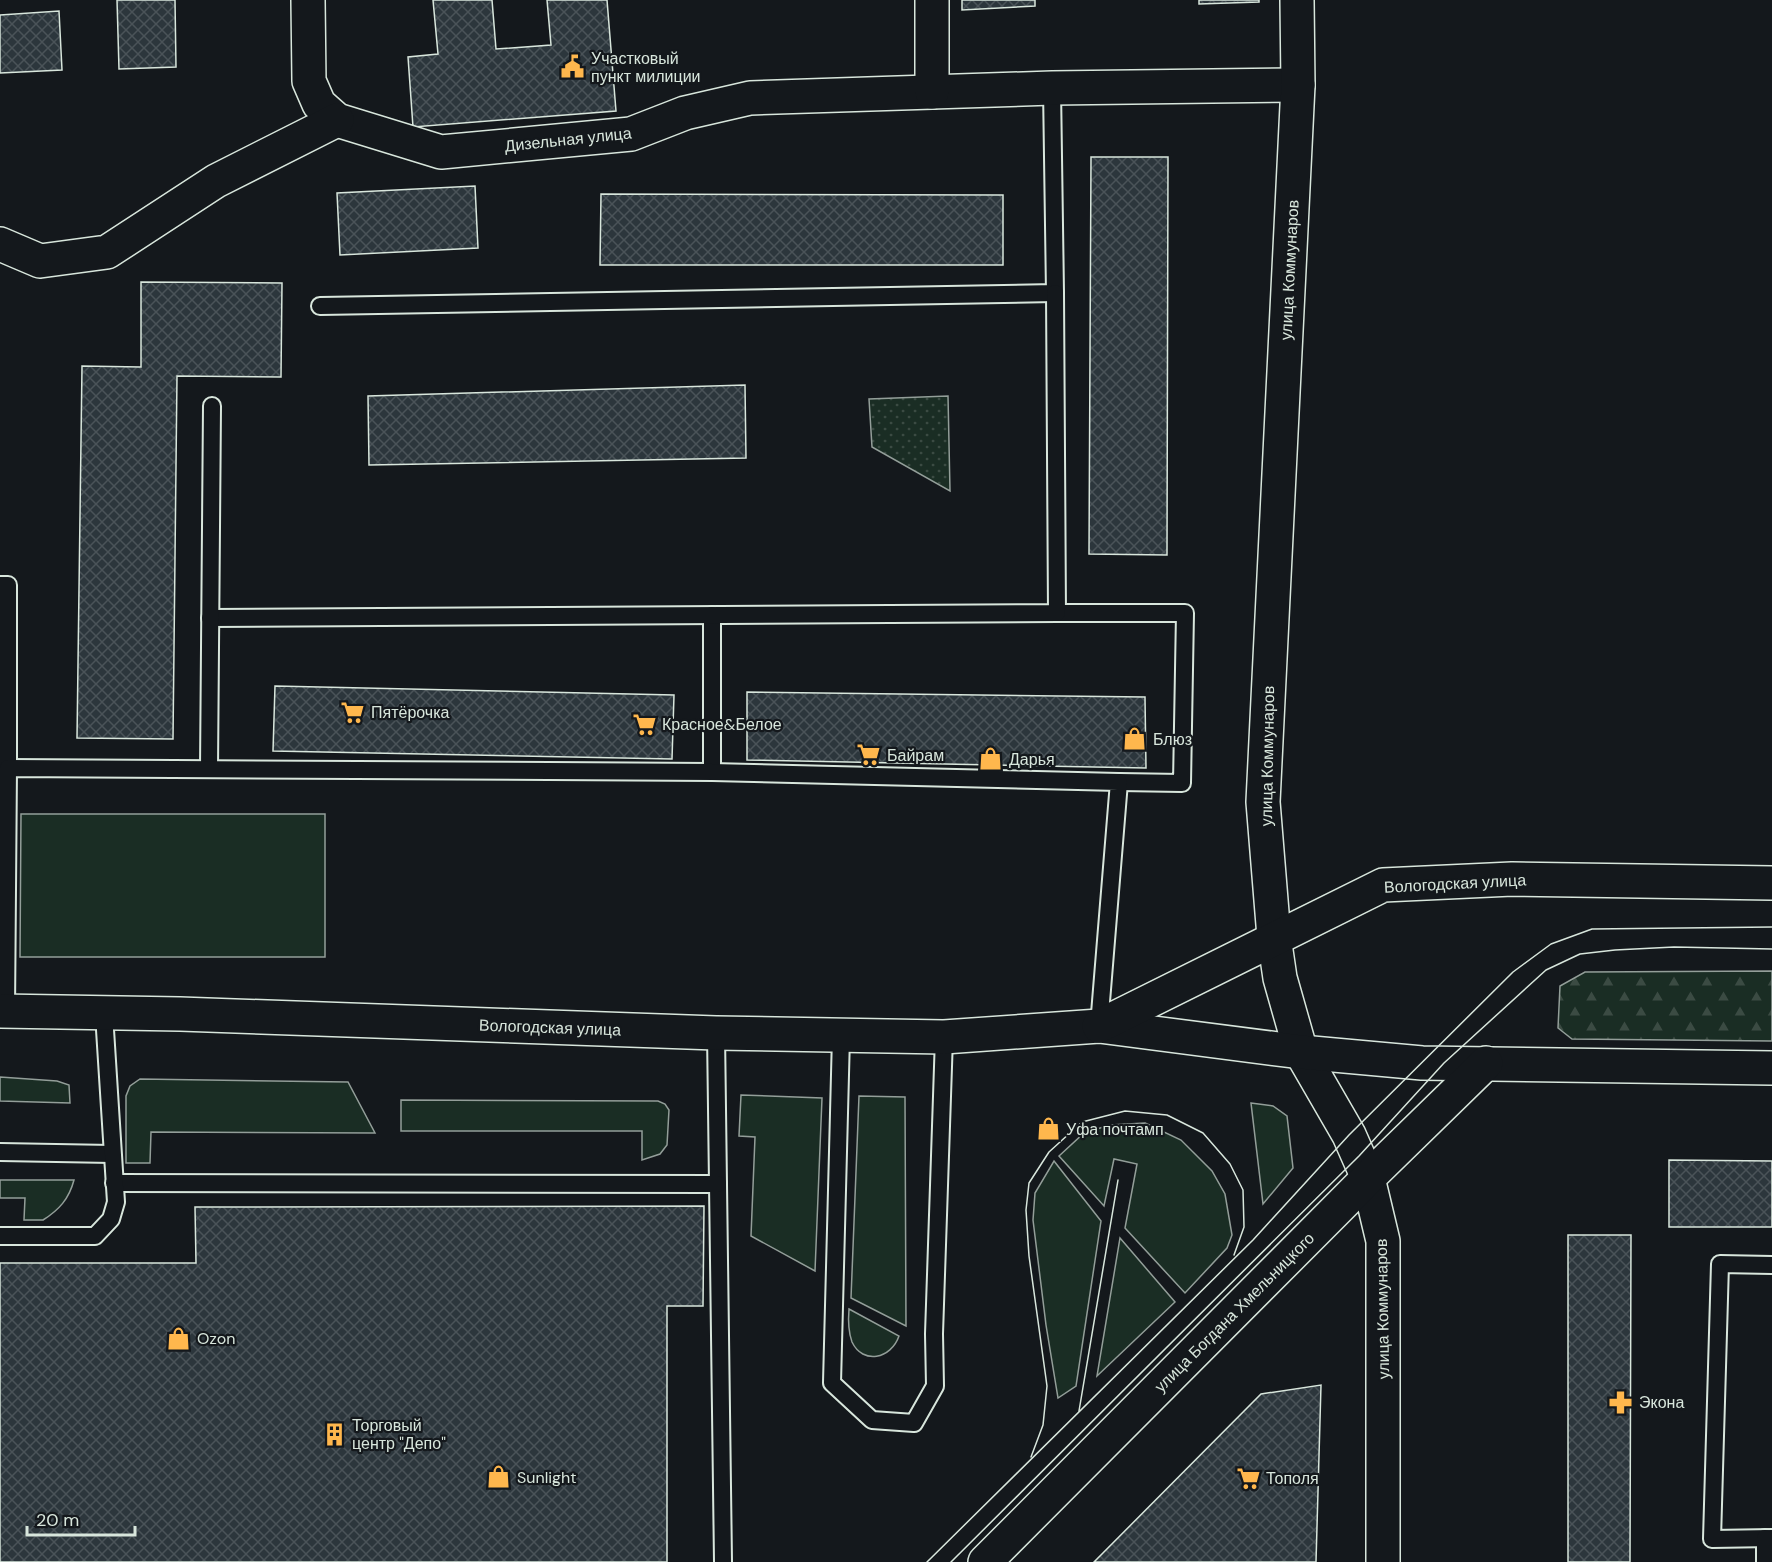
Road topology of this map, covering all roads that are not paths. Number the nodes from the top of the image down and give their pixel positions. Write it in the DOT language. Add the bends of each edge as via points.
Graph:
graph roads {
  1 [pos="308,0"];
  2 [pos="932,0"];
  3 [pos="1297,0"];
  4 [pos="1298,85"];
  5 [pos="1052,88"];
  6 [pos="932,92"];
  7 [pos="337,120"];
  8 [pos="0,244"];
  9 [pos="1055,292"];
  10 [pos="320,306"];
  11 [pos="212,406"];
  12 [pos="0,585"];
  13 [pos="1057,614"];
  14 [pos="712,615"];
  15 [pos="210,618"];
  16 [pos="8,768"];
  17 [pos="209,769"];
  18 [pos="712,772"];
  19 [pos="1119,782"];
  20 [pos="1772,882"];
  21 [pos="1274,937"];
  22 [pos="3,1011"];
  23 [pos="104,1014"];
  24 [pos="1099,1026"];
  25 [pos="716,1033"];
  26 [pos="841,1035"];
  27 [pos="944,1037"];
  28 [pos="1301,1052"];
  29 [pos="1486,1063"];
  30 [pos="1772,1068"];
  31 [pos="0,1152"];
  32 [pos="112,1154"];
  33 [pos="1368,1178"];
  34 [pos="114,1183"];
  35 [pos="718,1184"];
  36 [pos="0,1236"];
  37 [pos="1772,1265"];
  38 [pos="1768,1538"];
  39 [pos="723,1562"];
  40 [pos="985,1562"];
  41 [pos="1383,1562"];
  42 [pos="1765,1562"];
  1 -- 7 [label="main road, Дизельная улица" via="309,81 319,104"];
  2 -- 6 [label="main road"];
  3 -- 4 [label="main road, улица Коммунаров"];
  4 -- 5 [label="main road, Дизельная улица"];
  4 -- 21 [label="main road, улица Коммунаров" via="1263,802"];
  5 -- 6 [label="main road, Дизельная улица"];
  5 -- 9 [label="lane"];
  6 -- 7 [label="main road, Дизельная улица" via="750,98 685,113 631,134 441,152"];
  7 -- 8 [label="main road" via="216,181 107,252 40,261"];
  9 -- 10 [label="lane"];
  9 -- 13 [label="lane"];
  11 -- 15 [label="lane"];
  12 -- 16 [label="lane" via="8,585"];
  13 -- 14 [label="lane"];
  13 -- 19 [label="lane" via="1185,613 1182,783"];
  14 -- 15 [label="lane"];
  14 -- 18 [label="lane"];
  15 -- 17 [label="lane"];
  16 -- 17 [label="lane"];
  16 -- 22 [label="lane"];
  17 -- 18 [label="lane"];
  18 -- 19 [label="lane"];
  19 -- 24 [label="lane"];
  20 -- 21 [label="main road, Вологодская улица" via="1512,879 1383,885"];
  21 -- 24 [label="main road, Вологодская улица"];
  21 -- 28 [label="main road, улица Коммунаров" via="1280,978"];
  22 -- 23 [label="main road, Вологодская улица"];
  23 -- 25 [label="main road, Вологодская улица"];
  23 -- 32 [label="lane"];
  24 -- 27 [label="main road, Вологодская улица"];
  24 -- 28 [label="main road, Вологодская улица"];
  25 -- 26 [label="main road, Вологодская улица"];
  25 -- 35 [label="lane"];
  26 -- 27 [label="main road, Вологодская улица"];
  26 -- 27 [label="lane" via="832,1383 872,1420 914,1423 935,1386"];
  28 -- 29 [label="main road, Вологодская улица" via="1422,1063"];
  28 -- 33 [label="main road, улица Коммунаров" via="1349,1135"];
  29 -- 30 [label="main road, Вологодская улица"];
  29 -- 33 [label="main road, улица Богдана Хмельницкого"];
  31 -- 32 [label="lane"];
  32 -- 34 [label="lane"];
  33 -- 40 [label="main road, улица Богдана Хмельницкого"];
  33 -- 41 [label="main road, улица Коммунаров" via="1383,1241"];
  34 -- 35 [label="lane"];
  34 -- 36 [label="lane" via="116,1202 111,1219 95,1236"];
  35 -- 39 [label="lane"];
  37 -- 38 [label="lane" via="1720,1264 1712,1539"];
  38 -- 42 [label="lane"];
}
